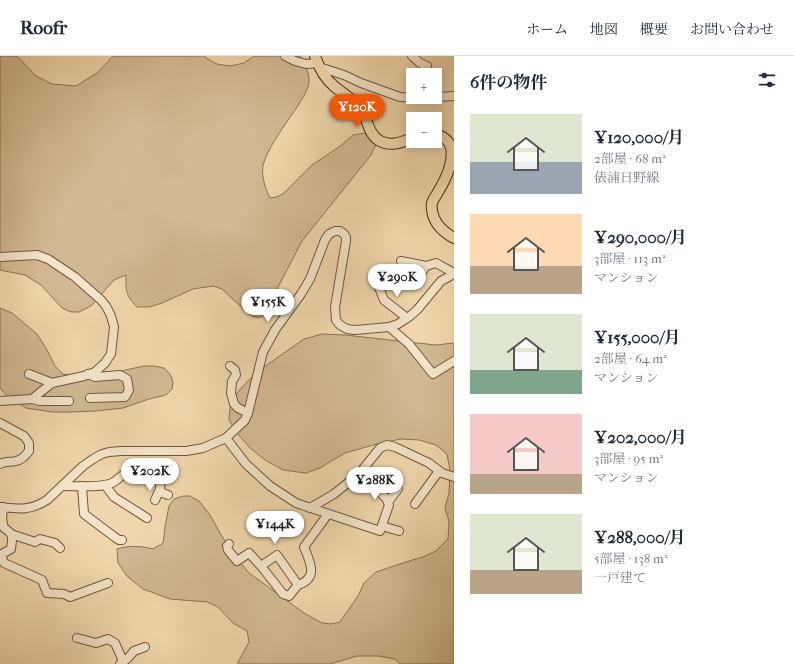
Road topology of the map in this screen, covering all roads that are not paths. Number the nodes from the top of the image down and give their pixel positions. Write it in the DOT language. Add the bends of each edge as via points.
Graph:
graph roads {
  1 [pos="285,56"];
  2 [pos="412,56"];
  3 [pos="318,62"];
  4 [pos="427,66"];
  5 [pos="454,96"];
  6 [pos="442,135"];
  7 [pos="406,140"];
  8 [pos="454,238"];
  9 [pos="0,257"];
  10 [pos="401,261"];
  11 [pos="426,266"];
  12 [pos="454,274"];
  13 [pos="418,278"];
  14 [pos="378,285"];
  15 [pos="407,318"];
  16 [pos="389,327"];
  17 [pos="454,361"];
  18 [pos="230,366"];
  19 [pos="88,372"];
  20 [pos="30,374"];
  21 [pos="52,382"];
  22 [pos="90,398"];
  23 [pos="32,399"];
  24 [pos="0,400"];
  25 [pos="69,401"];
  26 [pos="248,413"];
  27 [pos="0,423"];
  28 [pos="226,438"];
  29 [pos="0,464"];
  30 [pos="439,471"];
  31 [pos="161,473"];
  32 [pos="171,474"];
  33 [pos="359,474"];
  34 [pos="454,477"];
  35 [pos="105,485"];
  36 [pos="63,486"];
  37 [pos="82,486"];
  38 [pos="160,489"];
  39 [pos="398,489"];
  40 [pos="168,495"];
  41 [pos="154,500"];
  42 [pos="388,502"];
  43 [pos="414,504"];
  44 [pos="1,507"];
  45 [pos="310,508"];
  46 [pos="328,514"];
  47 [pos="147,518"];
  48 [pos="382,526"];
  49 [pos="399,531"];
  50 [pos="11,534"];
  51 [pos="122,540"];
  52 [pos="58,542"];
  53 [pos="229,544"];
  54 [pos="0,555"];
  55 [pos="261,566"];
  56 [pos="108,583"];
  57 [pos="298,585"];
  58 [pos="77,638"];
  59 [pos="145,647"];
  60 [pos="122,663"];
  1 -- 3 [label="street" via="306,64"];
  2 -- 4 [label="street"];
  3 -- 5 [label="street" via="361,83 400,97"];
  3 -- 7 [label="main road" via="325,77 353,100 363,112 370,131 379,141 390,144"];
  6 -- 8 [label="main road" via="454,151 454,162 432,202 432,208 435,221"];
  9 -- 19 [label="street" via="37,255 48,259 75,277 106,306 114,327 111,354 95,372"];
  10 -- 11 [label="street"];
  11 -- 12 [label="street" via="436,264"];
  11 -- 13 [label="street"];
  12 -- 15 [label="street" via="441,281"];
  14 -- 15 [label="street" via="384,300"];
  15 -- 16 [label="street"];
  16 -- 17 [label="street" via="409,344 433,374"];
  16 -- 26 [label="street" via="347,329 336,320 335,307 346,240 340,231 328,234 310,279 263,352"];
  18 -- 26 [label="street" via="235,370 236,376 232,381 231,393 234,404"];
  19 -- 21 [label="street"];
  19 -- 22 [label="street" via="95,377 120,375 127,379 129,390 125,396"];
  20 -- 21 [label="street"];
  21 -- 23 [label="street"];
  23 -- 24 [label="street"];
  23 -- 25 [label="street"];
  26 -- 28 [label="street" via="245,420"];
  27 -- 29 [label="street" via="24,436 29,443 29,451 25,456 16,461 5,461"];
  28 -- 36 [label="street" via="203,448 186,451 108,452 93,459"];
  28 -- 45 [label="street" via="246,464 270,486 296,503"];
  30 -- 33 [label="street" via="429,463 387,445 380,448"];
  30 -- 34 [label="street"];
  30 -- 43 [label="street"];
  31 -- 32 [label="street"];
  31 -- 35 [label="street" via="133,468"];
  31 -- 38 [label="street"];
  33 -- 42 [label="street"];
  33 -- 45 [label="street" via="334,494"];
  35 -- 37 [label="street"];
  35 -- 47 [label="street" via="114,497"];
  36 -- 37 [label="street"];
  36 -- 44 [label="street" via="36,506 24,509"];
  37 -- 51 [label="street" via="84,514"];
  38 -- 40 [label="street" via="160,492"];
  38 -- 41 [label="street"];
  39 -- 42 [label="street"];
  42 -- 48 [label="street"];
  44 -- 50 [label="street" via="4,528"];
  45 -- 46 [label="street"];
  46 -- 48 [label="street" via="380,531"];
  46 -- 57 [label="street" via="304,547 312,572 310,577"];
  48 -- 49 [label="street"];
  50 -- 52 [label="street" via="35,542 40,539"];
  50 -- 54 [label="street" via="11,549"];
  53 -- 55 [label="street" via="226,546 237,561 249,553"];
  54 -- 56 [label="street" via="4,563 42,580 47,593 70,597"];
  55 -- 57 [label="street" via="277,555"];
  55 -- 57 [label="street" via="283,594 289,596"];
  58 -- 60 [label="street" via="96,643 108,640 116,643"];
  59 -- 60 [label="street" via="134,651"];
}
